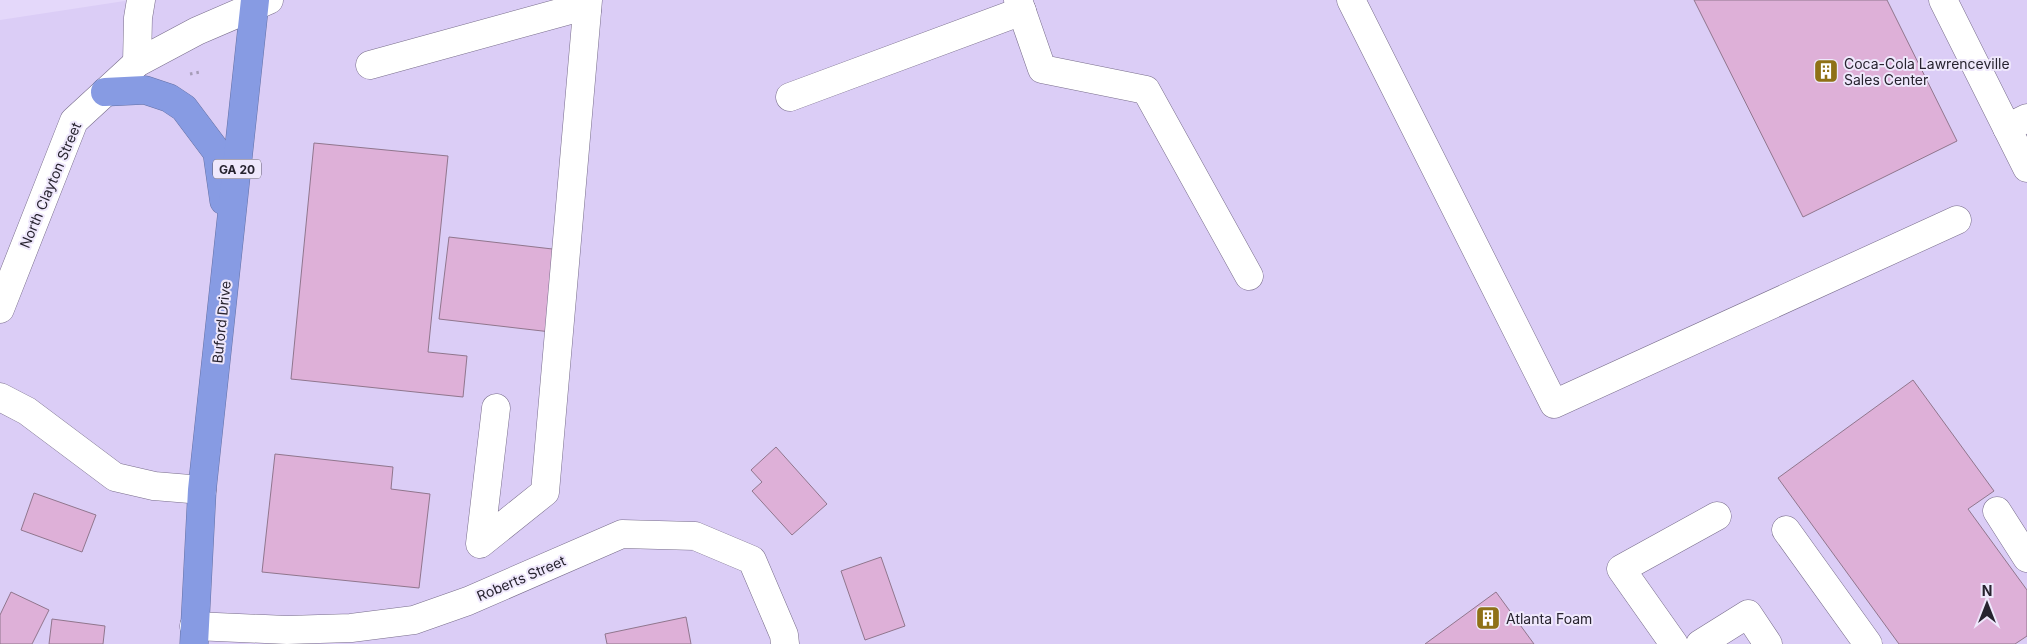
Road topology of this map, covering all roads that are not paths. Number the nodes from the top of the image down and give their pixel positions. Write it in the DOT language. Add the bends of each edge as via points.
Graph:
graph roads {
  1 [pos="141,0"];
  2 [pos="1351,0"];
  3 [pos="1947,1"];
  4 [pos="259,2"];
  5 [pos="587,5"];
  6 [pos="1020,6"];
  7 [pos="137,63"];
  8 [pos="370,65"];
  9 [pos="104,92"];
  10 [pos="790,97"];
  11 [pos="2017,123"];
  12 [pos="2027,168"];
  13 [pos="1958,220"];
  14 [pos="230,241"];
  15 [pos="1249,276"];
  16 [pos="0,309"];
  17 [pos="0,397"];
  18 [pos="496,408"];
  19 [pos="202,490"];
  20 [pos="1997,511"];
  21 [pos="1717,516"];
  22 [pos="1786,530"];
  23 [pos="2027,558"];
  24 [pos="194,635"];
  25 [pos="785,644"];
  26 [pos="1674,644"];
  27 [pos="1700,644"];
  28 [pos="1768,644"];
  29 [pos="1868,644"];
  1 -- 7 [label="street"];
  2 -- 13 [label="street" via="1554,404"];
  3 -- 11 [label="street"];
  4 -- 7 [label="street, North Clayton Street"];
  4 -- 14 [label="highway, Buford Drive / GA 20"];
  5 -- 8 [label="street"];
  5 -- 18 [label="street" via="545,492 480,544"];
  6 -- 10 [label="street"];
  6 -- 15 [label="street" via="1042,69 1146,90"];
  7 -- 9 [label="street, North Clayton Street"];
  9 -- 14 [label="highway" via="145,90 169,98 190,115 217,152"];
  9 -- 16 [label="street, North Clayton Street" via="74,121"];
  11 -- 12 [label="street"];
  14 -- 19 [label="highway, Buford Drive / GA 20"];
  17 -- 19 [label="street" via="27,411 115,477 154,486"];
  19 -- 24 [label="highway, Buford Drive / GA 20"];
  20 -- 23 [label="street"];
  21 -- 26 [label="street" via="1621,569"];
  22 -- 29 [label="street"];
  24 -- 25 [label="street, Roberts Street" via="351,628 414,620 468,601 622,534 695,536 752,560"];
  27 -- 28 [label="street" via="1748,614"];
}
